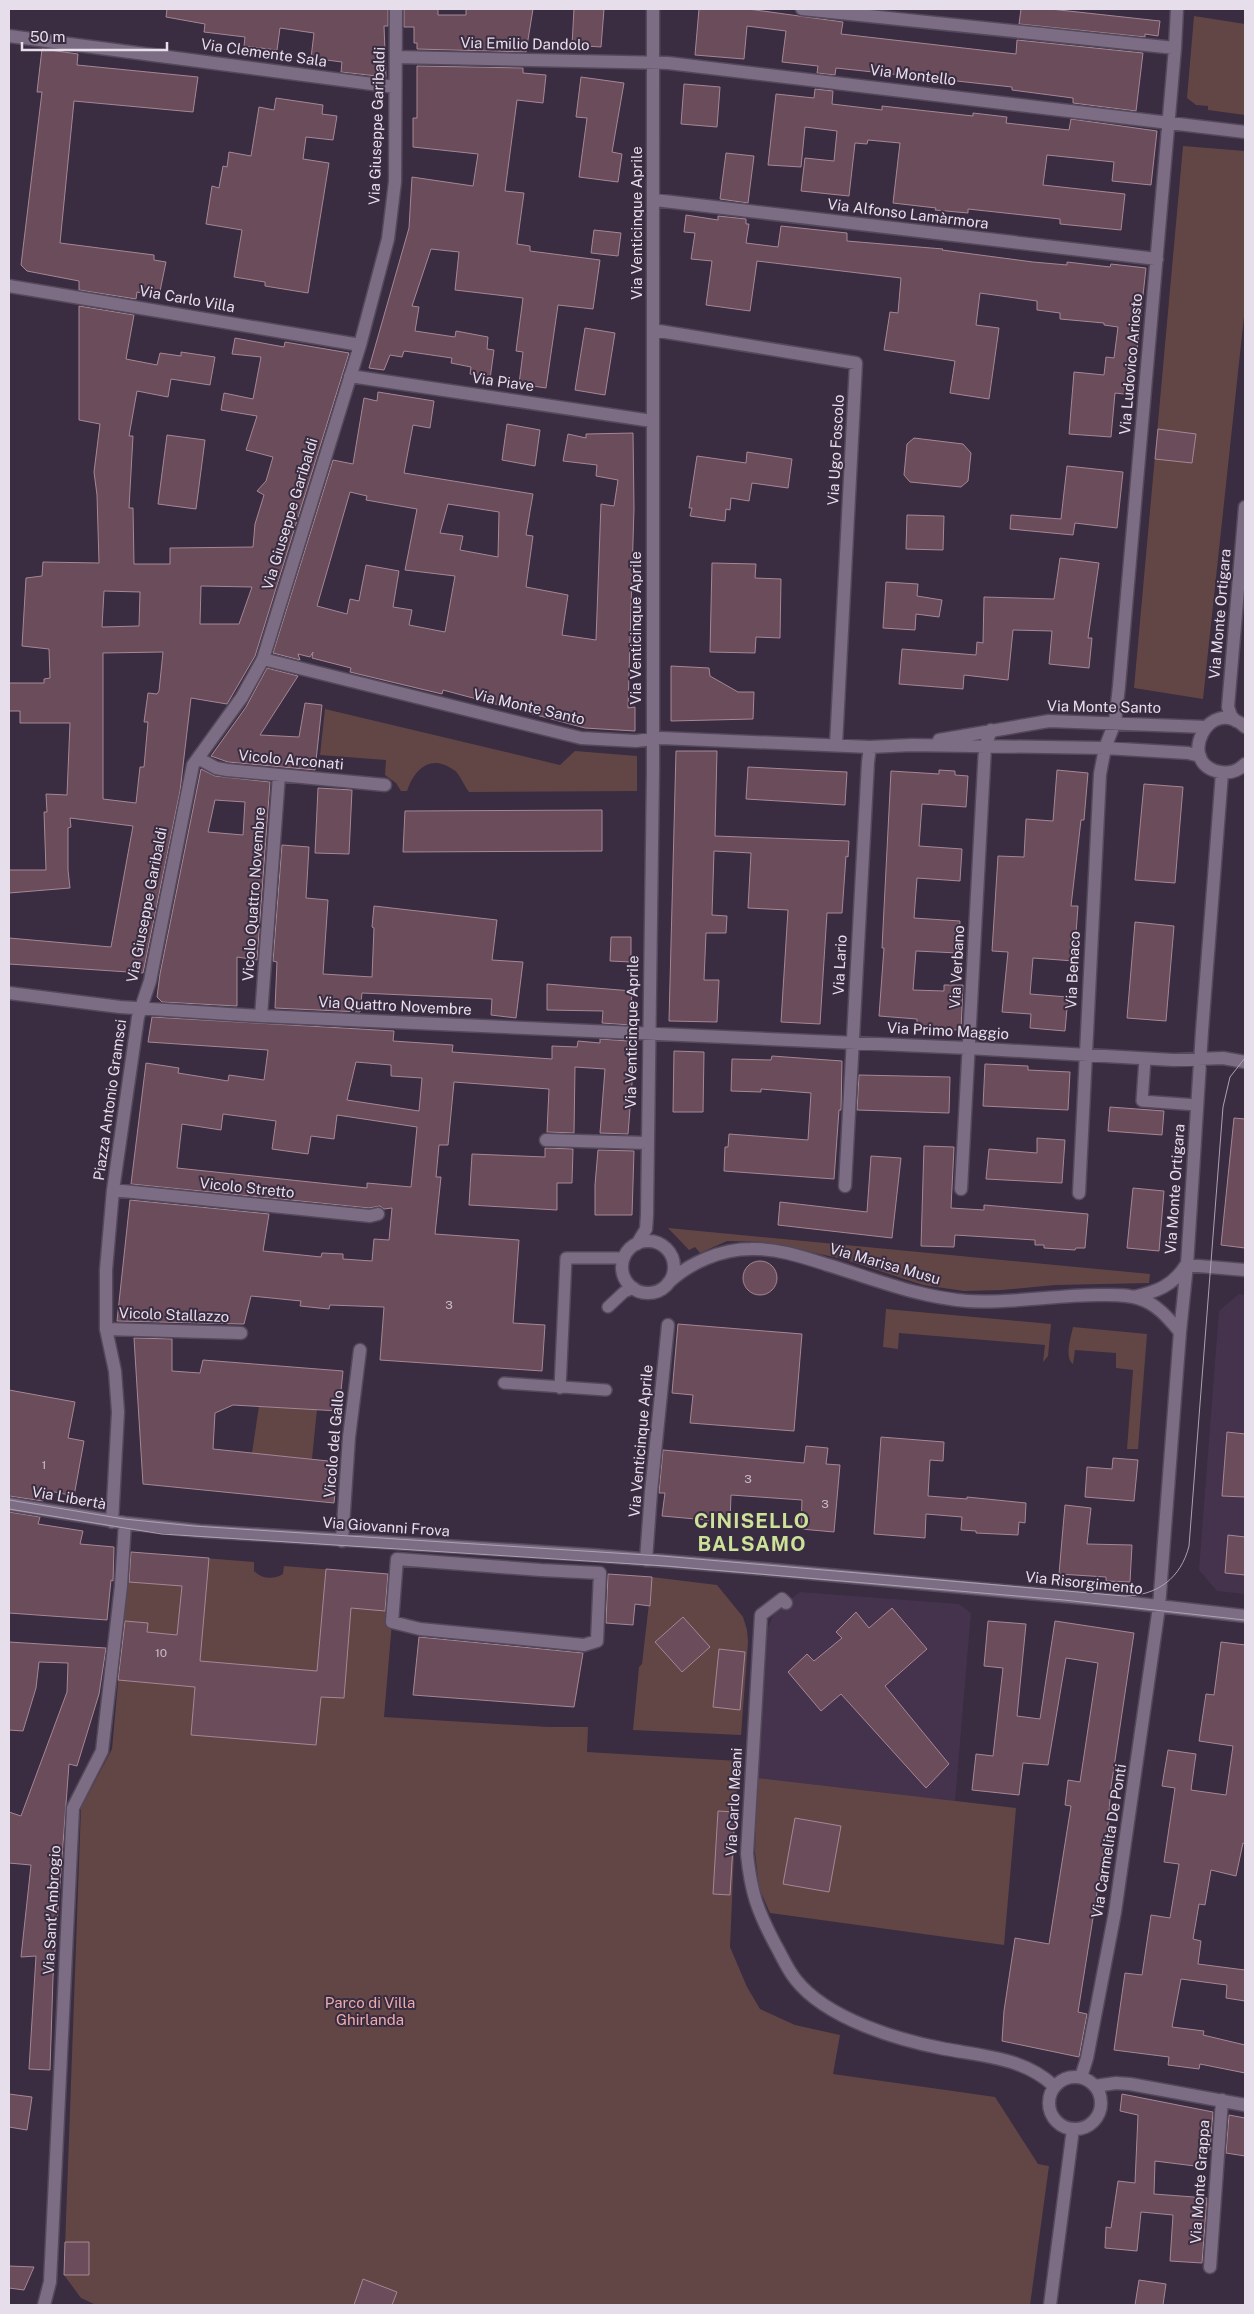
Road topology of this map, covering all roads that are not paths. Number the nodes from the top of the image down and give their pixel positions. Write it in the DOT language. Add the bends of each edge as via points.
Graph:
graph roads {
  1 [pos="396,9"];
  2 [pos="653,9"];
  3 [pos="802,9"];
  4 [pos="1177,9"];
  5 [pos="9,36"];
  6 [pos="1176,48"];
  7 [pos="396,57"];
  8 [pos="653,62"];
  9 [pos="396,87"];
  10 [pos="1169,122"];
  11 [pos="1245,132"];
  12 [pos="655,200"];
  13 [pos="1157,260"];
  14 [pos="9,286"];
  15 [pos="653,330"];
  16 [pos="360,345"];
  17 [pos="350,376"];
  18 [pos="652,421"];
  19 [pos="1245,507"];
  20 [pos="263,659"];
  21 [pos="1114,722"];
  22 [pos="1241,724"];
  23 [pos="1206,726"];
  24 [pos="991,730"];
  25 [pos="652,739"];
  26 [pos="912,744"];
  27 [pos="836,745"];
  28 [pos="870,746"];
  29 [pos="985,746"];
  30 [pos="1105,748"];
  31 [pos="1200,756"];
  32 [pos="198,758"];
  33 [pos="1245,764"];
  34 [pos="1222,773"];
  35 [pos="279,774"];
  36 [pos="385,785"];
  37 [pos="9,993"];
  38 [pos="140,1007"];
  39 [pos="261,1016"];
  40 [pos="648,1034"];
  41 [pos="853,1042"];
  42 [pos="968,1048"];
  43 [pos="1086,1054"];
  44 [pos="1201,1058"];
  45 [pos="1145,1059"];
  46 [pos="1245,1062"];
  47 [pos="1197,1105"];
  48 [pos="546,1140"];
  49 [pos="647,1143"];
  50 [pos="845,1186"];
  51 [pos="962,1189"];
  52 [pos="113,1190"];
  53 [pos="1079,1193"];
  54 [pos="378,1214"];
  55 [pos="637,1244"];
  56 [pos="624,1258"];
  57 [pos="1187,1265"];
  58 [pos="1245,1270"];
  59 [pos="668,1283"];
  60 [pos="634,1288"];
  61 [pos="1133,1297"];
  62 [pos="608,1307"];
  63 [pos="668,1325"];
  64 [pos="106,1330"];
  65 [pos="1180,1332"];
  66 [pos="241,1333"];
  67 [pos="360,1350"];
  68 [pos="504,1383"];
  69 [pos="560,1388"];
  70 [pos="606,1390"];
  71 [pos="9,1504"];
  72 [pos="118,1523"];
  73 [pos="342,1541"];
  74 [pos="646,1560"];
  75 [pos="920,1583"];
  76 [pos="786,1603"];
  77 [pos="1159,1607"];
  78 [pos="1245,1616"];
  79 [pos="597,1641"];
  80 [pos="1081,2077"];
  81 [pos="1054,2086"];
  82 [pos="1095,2086"];
  83 [pos="1222,2100"];
  84 [pos="1245,2105"];
  85 [pos="1073,2129"];
  86 [pos="1210,2267"];
  87 [pos="44,2305"];
  88 [pos="1050,2305"];
  1 -- 7 [label="street, Via Giuseppe Garibaldi"];
  2 -- 8 [label="street, Via Venticinque Aprile"];
  3 -- 6 [label="street"];
  4 -- 6 [label="street, Via Ludovico Ariosto"];
  5 -- 9 [label="street, Via Clemente Sala"];
  6 -- 10 [label="street, Via Ludovico Ariosto"];
  7 -- 8 [label="street, Via Emilio Dandolo"];
  7 -- 9 [label="street, Via Giuseppe Garibaldi"];
  8 -- 10 [label="street, Via Montello"];
  8 -- 12 [label="street, Via Venticinque Aprile"];
  9 -- 16 [label="street, Via Giuseppe Garibaldi" via="395,182 388,239"];
  10 -- 11 [label="street, Via Montello"];
  10 -- 13 [label="street, Via Ludovico Ariosto"];
  12 -- 13 [label="street, Via Alfonso Lamàrmora"];
  12 -- 15 [label="street, Via Venticinque Aprile"];
  13 -- 21 [label="street, Via Ludovico Ariosto"];
  14 -- 16 [label="street, Via Carlo Villa"];
  15 -- 18 [label="street, Via Venticinque Aprile"];
  15 -- 27 [label="street, Via Ugo Foscolo" via="856,363"];
  16 -- 17 [label="street, Via Giuseppe Garibaldi"];
  17 -- 18 [label="street, Via Piave"];
  17 -- 20 [label="street, Via Giuseppe Garibaldi"];
  18 -- 25 [label="street, Via Venticinque Aprile"];
  19 -- 22 [label="street, Via Monte Ortigara" via="1228,707 1231,716"];
  20 -- 25 [label="street, Via Monte Santo" via="581,738"];
  20 -- 32 [label="street, Via Giuseppe Garibaldi" via="242,697"];
  21 -- 23 [label="street, Via Monte Santo"];
  21 -- 24 [label="street, Via Monte Santo" via="1049,721"];
  21 -- 30 [label="street, Via Ludovico Ariosto"];
  22 -- 23 [label="street, Via Monte Santo" via="1220,719"];
  23 -- 31 [label="street" via="1199,740"];
  24 -- 26 [label="street, Via Monte Santo"];
  24 -- 29 [label="street, Via Verbano"];
  25 -- 27 [label="street, Via Monte Santo"];
  25 -- 40 [label="street, Via Venticinque Aprile"];
  26 -- 28 [label="street, Via Monte Santo"];
  26 -- 29 [label="street, Via Monte Santo"];
  27 -- 28 [label="street, Via Monte Santo"];
  28 -- 41 [label="street, Via Lario"];
  29 -- 30 [label="street, Via Monte Santo"];
  29 -- 42 [label="street, Via Verbano"];
  30 -- 31 [label="street, Via Monte Santo"];
  30 -- 43 [label="street, Via Benaco" via="1100,784"];
  31 -- 34 [label="street" via="1208,766"];
  32 -- 35 [label="street, Vicolo Arconati" via="216,768"];
  32 -- 38 [label="street, Via Giuseppe Garibaldi" via="193,765 185,798 150,981"];
  33 -- 34 [label="street" via="1235,771"];
  34 -- 44 [label="street, Via Monte Ortigara"];
  35 -- 36 [label="street, Vicolo Arconati"];
  35 -- 39 [label="street, Vicolo Quattro Novembre"];
  37 -- 38 [label="street, Piazza Antonio Gramsci"];
  38 -- 39 [label="street, Via Quattro Novembre"];
  38 -- 52 [label="street, Piazza Antonio Gramsci"];
  39 -- 40 [label="street, Via Quattro Novembre"];
  40 -- 41 [label="street, Via Primo Maggio"];
  40 -- 49 [label="street, Via Venticinque Aprile"];
  41 -- 42 [label="street, Via Primo Maggio"];
  41 -- 50 [label="street, Via Lario"];
  42 -- 43 [label="street, Via Primo Maggio"];
  42 -- 51 [label="street, Via Verbano"];
  43 -- 45 [label="street, Via Primo Maggio"];
  43 -- 53 [label="street, Via Benaco"];
  44 -- 45 [label="street, Via Primo Maggio"];
  44 -- 46 [label="street, Via Primo Maggio"];
  44 -- 47 [label="street, Via Monte Ortigara"];
  45 -- 47 [label="lane" via="1142,1101"];
  47 -- 57 [label="street, Via Monte Ortigara"];
  48 -- 49 [label="street"];
  49 -- 55 [label="street, Via Venticinque Aprile" via="646,1229"];
  52 -- 54 [label="street, Vicolo Stretto" via="370,1216"];
  52 -- 64 [label="street, Piazza Antonio Gramsci" via="106,1270"];
  55 -- 56 [label="street"];
  55 -- 59 [label="street" via="654,1242 669,1251 674,1268"];
  56 -- 60 [label="street" via="624,1274"];
  56 -- 69 [label="lane" via="566,1258"];
  57 -- 58 [label="street"];
  57 -- 61 [label="street, Via Marisa Musu" via="1164,1288"];
  57 -- 65 [label="street, Via Monte Ortigara"];
  59 -- 60 [label="street" via="658,1291"];
  59 -- 61 [label="street, Via Marisa Musu" via="700,1262 750,1249 784,1252 907,1290 951,1299 988,1301 1066,1295"];
  60 -- 62 [label="lane" via="624,1292"];
  61 -- 65 [label="street, Via Marisa Musu" via="1157,1308"];
  63 -- 74 [label="street, Via Venticinque Aprile"];
  64 -- 66 [label="street, Vicolo Stallazzo"];
  64 -- 72 [label="street, Piazza Antonio Gramsci" via="115,1371 118,1412"];
  65 -- 77 [label="street, Via Monte Ortigara"];
  67 -- 73 [label="street, Vicolo del Gallo" via="349,1437"];
  68 -- 69 [label="lane"];
  69 -- 70 [label="lane"];
  71 -- 72 [label="street, Via Libertà"];
  72 -- 73 [label="street, Via Giovanni Frova"];
  72 -- 87 [label="street, Via Sant'Ambrogio" via="121,1586 102,1751 73,1808 50,2282"];
  73 -- 74 [label="street, Via Giovanni Frova"];
  74 -- 75 [label="street, Via Giovanni Frova"];
  75 -- 77 [label="street, Via Risorgimento"];
  76 -- 81 [label="street, Via Carlo Meani" via="782,1599 761,1615 746,1854 751,1889 759,1914 796,1980 820,2001 863,2026 932,2046 1015,2063 1041,2073"];
  77 -- 78 [label="street, Via Risorgimento"];
  77 -- 80 [label="street, Via Carmelita De Ponti" via="1115,1912"];
  79 -- 79 [label="street" via="600,1573 397,1559 392,1622 420,1629 584,1645"];
  80 -- 81 [label="street" via="1072,2077"];
  80 -- 82 [label="street"];
  81 -- 85 [label="street" via="1049,2100 1052,2117 1066,2128"];
  82 -- 83 [label="street, Via Monte Grappa" via="1116,2082"];
  82 -- 85 [label="street" via="1100,2095 1098,2116 1090,2124"];
  83 -- 84 [label="street, Via Monte Grappa"];
  83 -- 86 [label="street, Via Monte Grappa"];
  85 -- 88 [label="street"];
}
